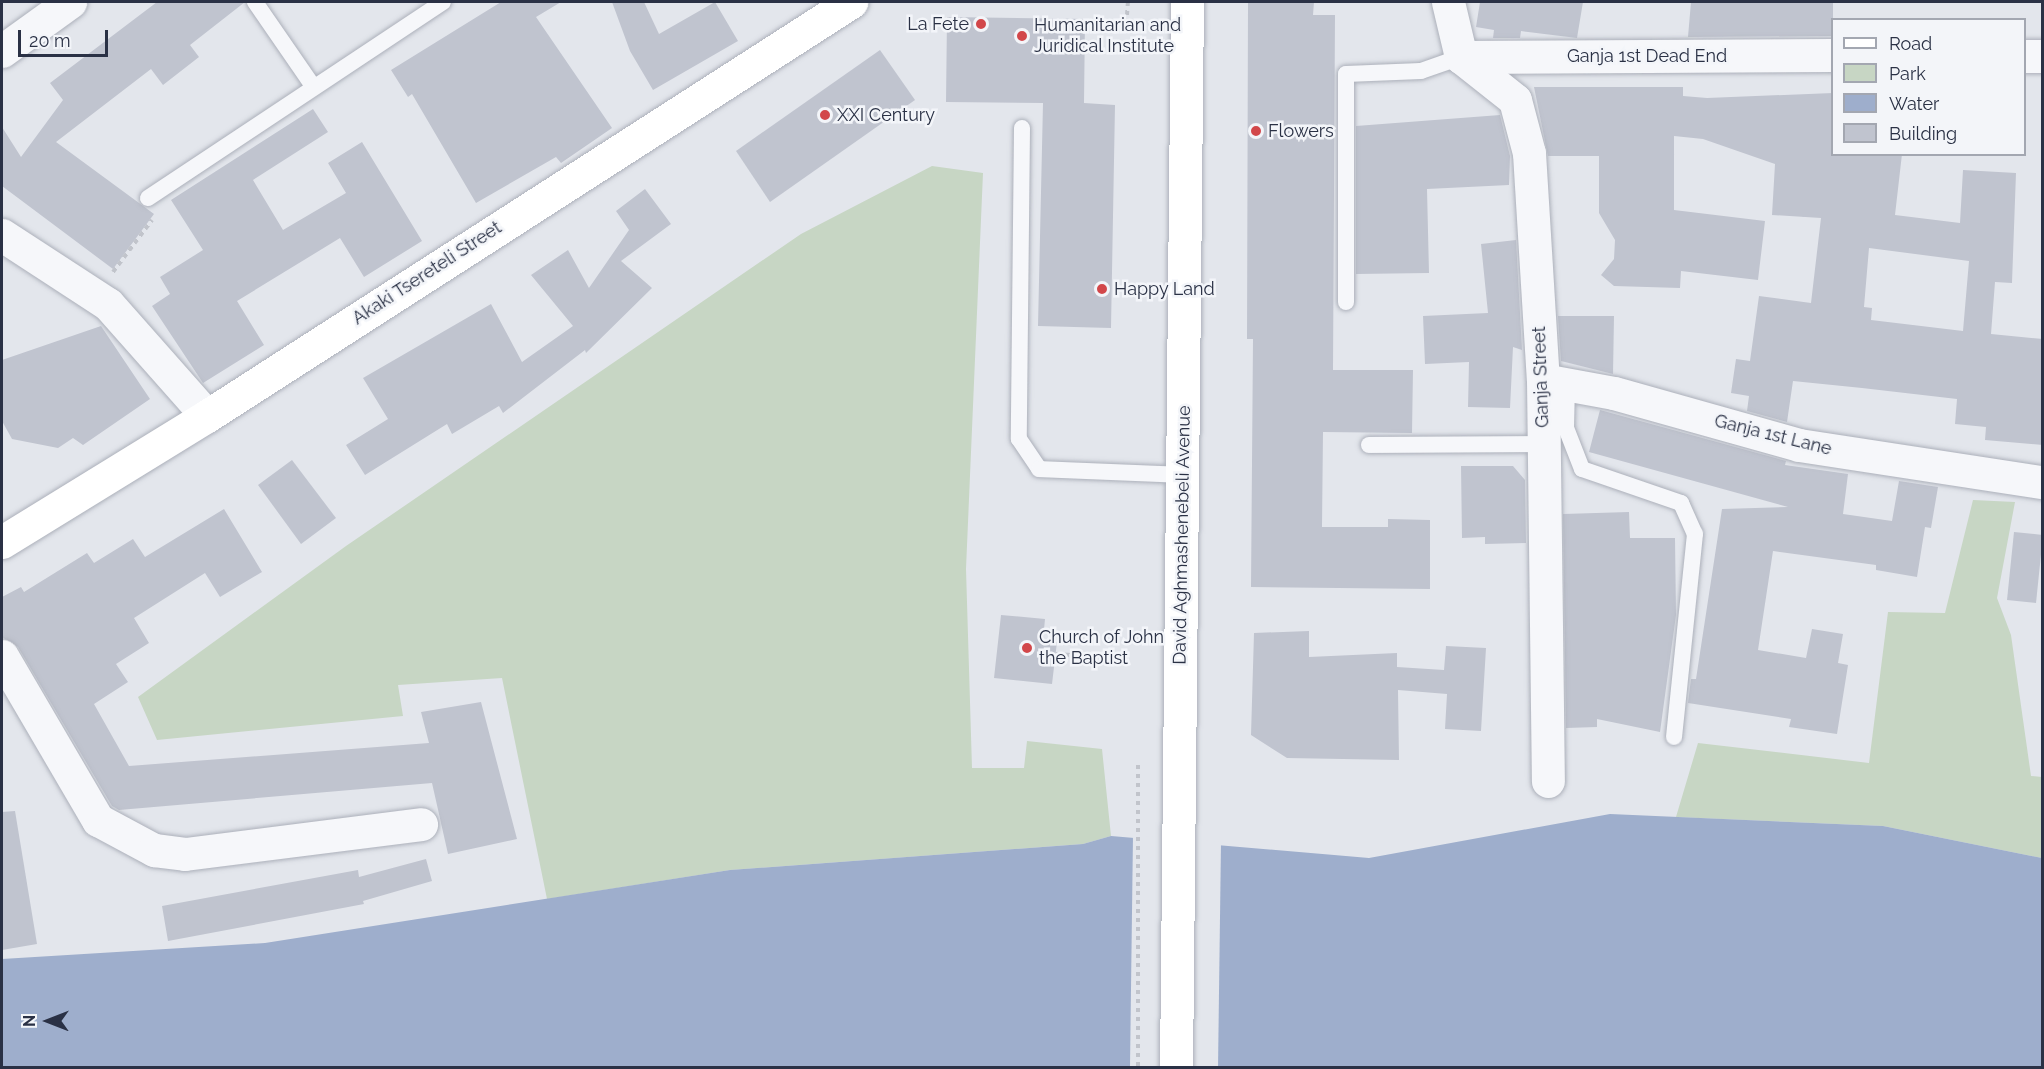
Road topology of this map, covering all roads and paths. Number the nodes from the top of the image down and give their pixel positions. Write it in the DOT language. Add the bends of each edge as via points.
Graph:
graph roads {
  1 [pos="70,2"];
  2 [pos="255,2"];
  3 [pos="443,2"];
  4 [pos="851,2"];
  5 [pos="1128,2"];
  6 [pos="1187,2"];
  7 [pos="1448,2"];
  8 [pos="1127,15"];
  9 [pos="2,51"];
  10 [pos="1831,55"];
  11 [pos="2026,56"];
  12 [pos="2043,56"];
  13 [pos="1461,57"];
  14 [pos="314,86"];
  15 [pos="1022,128"];
  16 [pos="148,198"];
  17 [pos="2,235"];
  18 [pos="109,277"];
  19 [pos="1346,302"];
  20 [pos="1555,382"];
  21 [pos="207,416"];
  22 [pos="1544,444"];
  23 [pos="1369,446"];
  24 [pos="1183,475"];
  25 [pos="2043,482"];
  26 [pos="2,542"];
  27 [pos="1056,654"];
  28 [pos="2,656"];
  29 [pos="1116,658"];
  30 [pos="1674,737"];
  31 [pos="1138,765"];
  32 [pos="1548,782"];
  33 [pos="421,824"];
  34 [pos="1138,1068"];
  35 [pos="1176,1068"];
  1 -- 9 [label="street"];
  2 -- 14 [label="lane"];
  3 -- 14 [label="lane"];
  4 -- 21 [label="main road, Akaki Tsereteli Street"];
  5 -- 8 [label="path"];
  6 -- 24 [label="main road, David Aghmashenebeli Avenue"];
  7 -- 13 [label="street"];
  10 -- 13 [label="street, Ganja 1st Dead End"];
  11 -- 12 [label="street"];
  13 -- 19 [label="lane" via="1421,71 1346,74"];
  13 -- 20 [label="street, Ganja Street" via="1515,100 1529,153"];
  14 -- 16 [label="lane"];
  15 -- 24 [label="lane" via="1019,439 1039,469"];
  16 -- 18 [label="path" via="160,210"];
  17 -- 21 [label="street" via="108,304"];
  20 -- 22 [label="street, Ganja Street"];
  20 -- 25 [label="street, Ganja 1st Lane" via="1614,393 1799,445"];
  20 -- 30 [label="lane" via="1566,428 1582,469 1681,503 1695,534"];
  21 -- 26 [label="main road, Akaki Tsereteli Street"];
  22 -- 23 [label="lane"];
  22 -- 32 [label="street, Ganja Street"];
  24 -- 35 [label="main road, David Aghmashenebeli Avenue"];
  27 -- 29 [label="path"];
  28 -- 33 [label="street" via="98,820 154,850 186,854"];
  31 -- 34 [label="path"];
}
